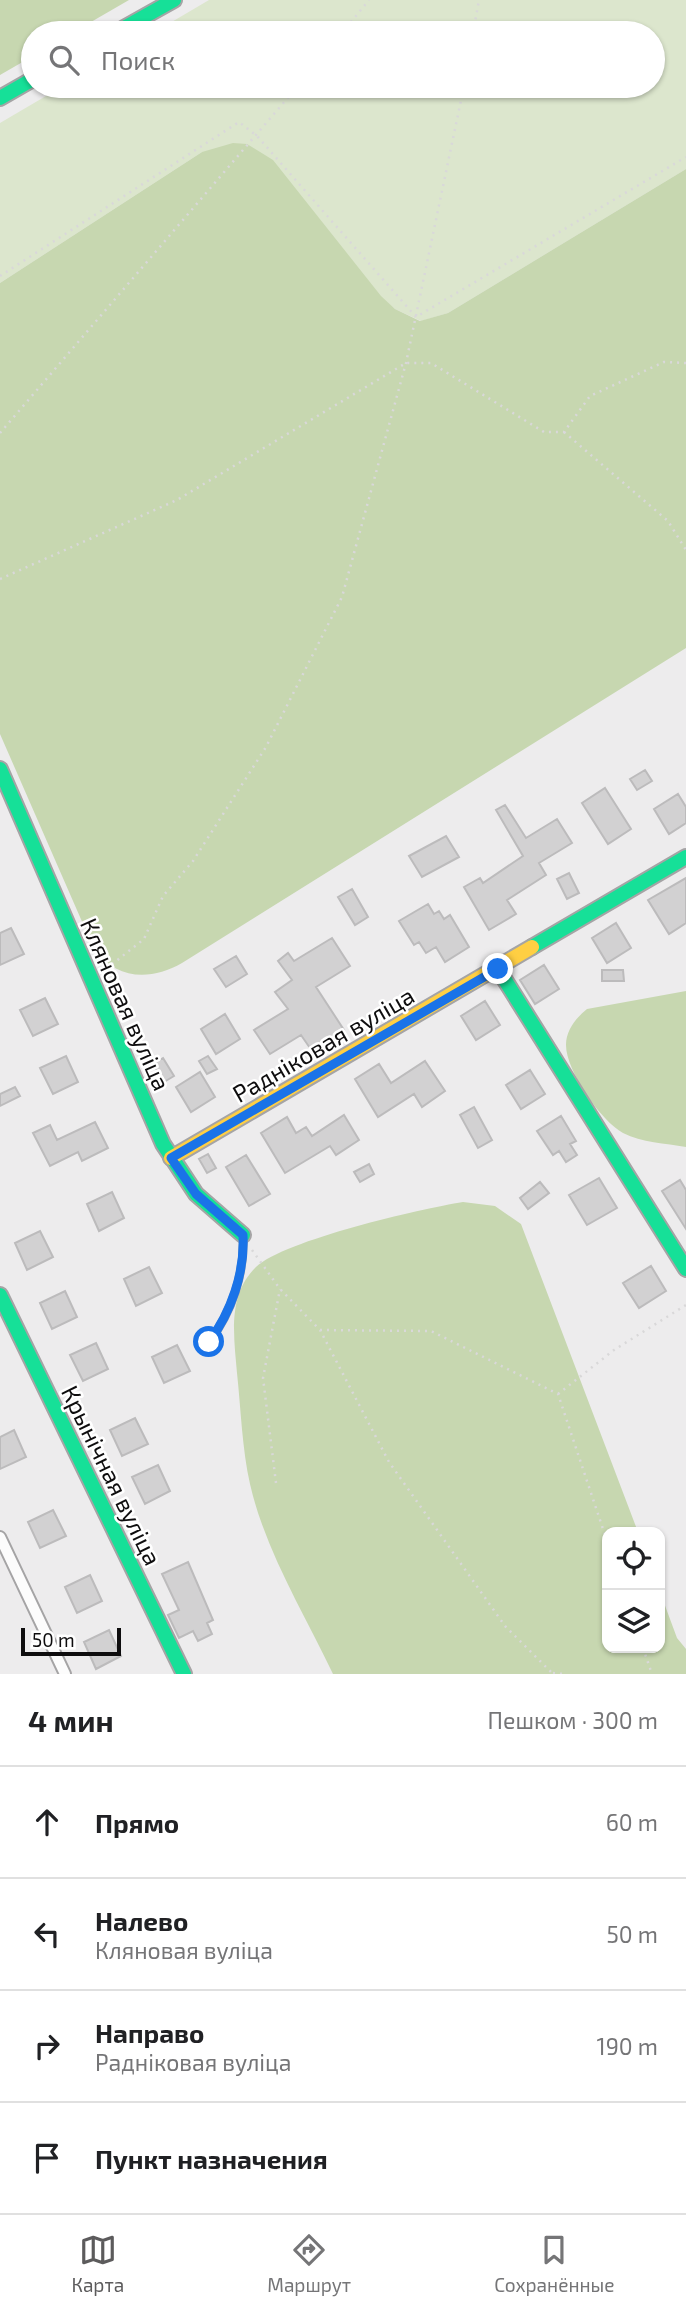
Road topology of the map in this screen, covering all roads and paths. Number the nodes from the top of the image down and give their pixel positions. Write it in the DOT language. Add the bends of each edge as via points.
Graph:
graph roads {
  1 [pos="174,0"];
  2 [pos="369,0"];
  3 [pos="480,0"];
  4 [pos="136,21"];
  5 [pos="352,21"];
  6 [pos="476,21"];
  7 [pos="21,86"];
  8 [pos="0,98"];
  9 [pos="288,98"];
  10 [pos="462,98"];
  11 [pos="257,136"];
  12 [pos="686,157"];
  13 [pos="0,276"];
  14 [pos="416,317"];
  15 [pos="405,363"];
  16 [pos="686,363"];
  17 [pos="565,432"];
  18 [pos="0,433"];
  19 [pos="686,550"];
  20 [pos="0,579"];
  21 [pos="0,769"];
  22 [pos="686,857"];
  23 [pos="498,969"];
  24 [pos="92,982"];
  25 [pos="171,1158"];
  26 [pos="243,1235"];
  27 [pos="686,1269"];
  28 [pos="280,1289"];
  29 [pos="0,1294"];
  30 [pos="686,1305"];
  31 [pos="320,1330"];
  32 [pos="209,1342"];
  33 [pos="558,1394"];
  34 [pos="276,1483"];
  35 [pos="602,1527"];
  36 [pos="1,1544"];
  37 [pos="645,1653"];
  38 [pos="65,1674"];
  39 [pos="184,1674"];
  40 [pos="552,1674"];
  41 [pos="564,1674"];
  42 [pos="652,1674"];
  1 -- 4 [label="street"];
  2 -- 5 [label="path"];
  3 -- 6 [label="path"];
  7 -- 8 [label="street"];
  9 -- 11 [label="path"];
  10 -- 14 [label="path"];
  11 -- 13 [label="path" via="239,122"];
  11 -- 14 [label="path"];
  11 -- 18 [label="path"];
  12 -- 14 [label="path"];
  14 -- 15 [label="path"];
  15 -- 17 [label="path" via="431,363 544,432"];
  15 -- 20 [label="path" via="177,500"];
  15 -- 24 [label="path" via="341,597 266,747 193,861 163,896 144,939"];
  16 -- 17 [label="path" via="664,362 590,396"];
  17 -- 19 [label="path" via="668,521"];
  21 -- 24 [label="street, Кляновая вуліца"];
  22 -- 23 [label="street, Радніковая вуліца"];
  23 -- 25 [label="street, Радніковая вуліца"];
  23 -- 27 [label="street"];
  24 -- 25 [label="street, Кляновая вуліца"];
  25 -- 26 [label="street, Кляновая вуліца" via="196,1194"];
  26 -- 28 [label="path"];
  26 -- 32 [label="lane" via="241,1273 220,1328"];
  28 -- 31 [label="path"];
  28 -- 34 [label="path" via="262,1378"];
  29 -- 39 [label="street, Крынічная вуліца"];
  30 -- 33 [label="path" via="614,1350"];
  31 -- 33 [label="path" via="431,1331"];
  31 -- 40 [label="path" via="389,1462 505,1626"];
  33 -- 35 [label="path"];
  36 -- 38 [label="street"];
  37 -- 42 [label="path"];
  40 -- 41 [label="path"];
}
